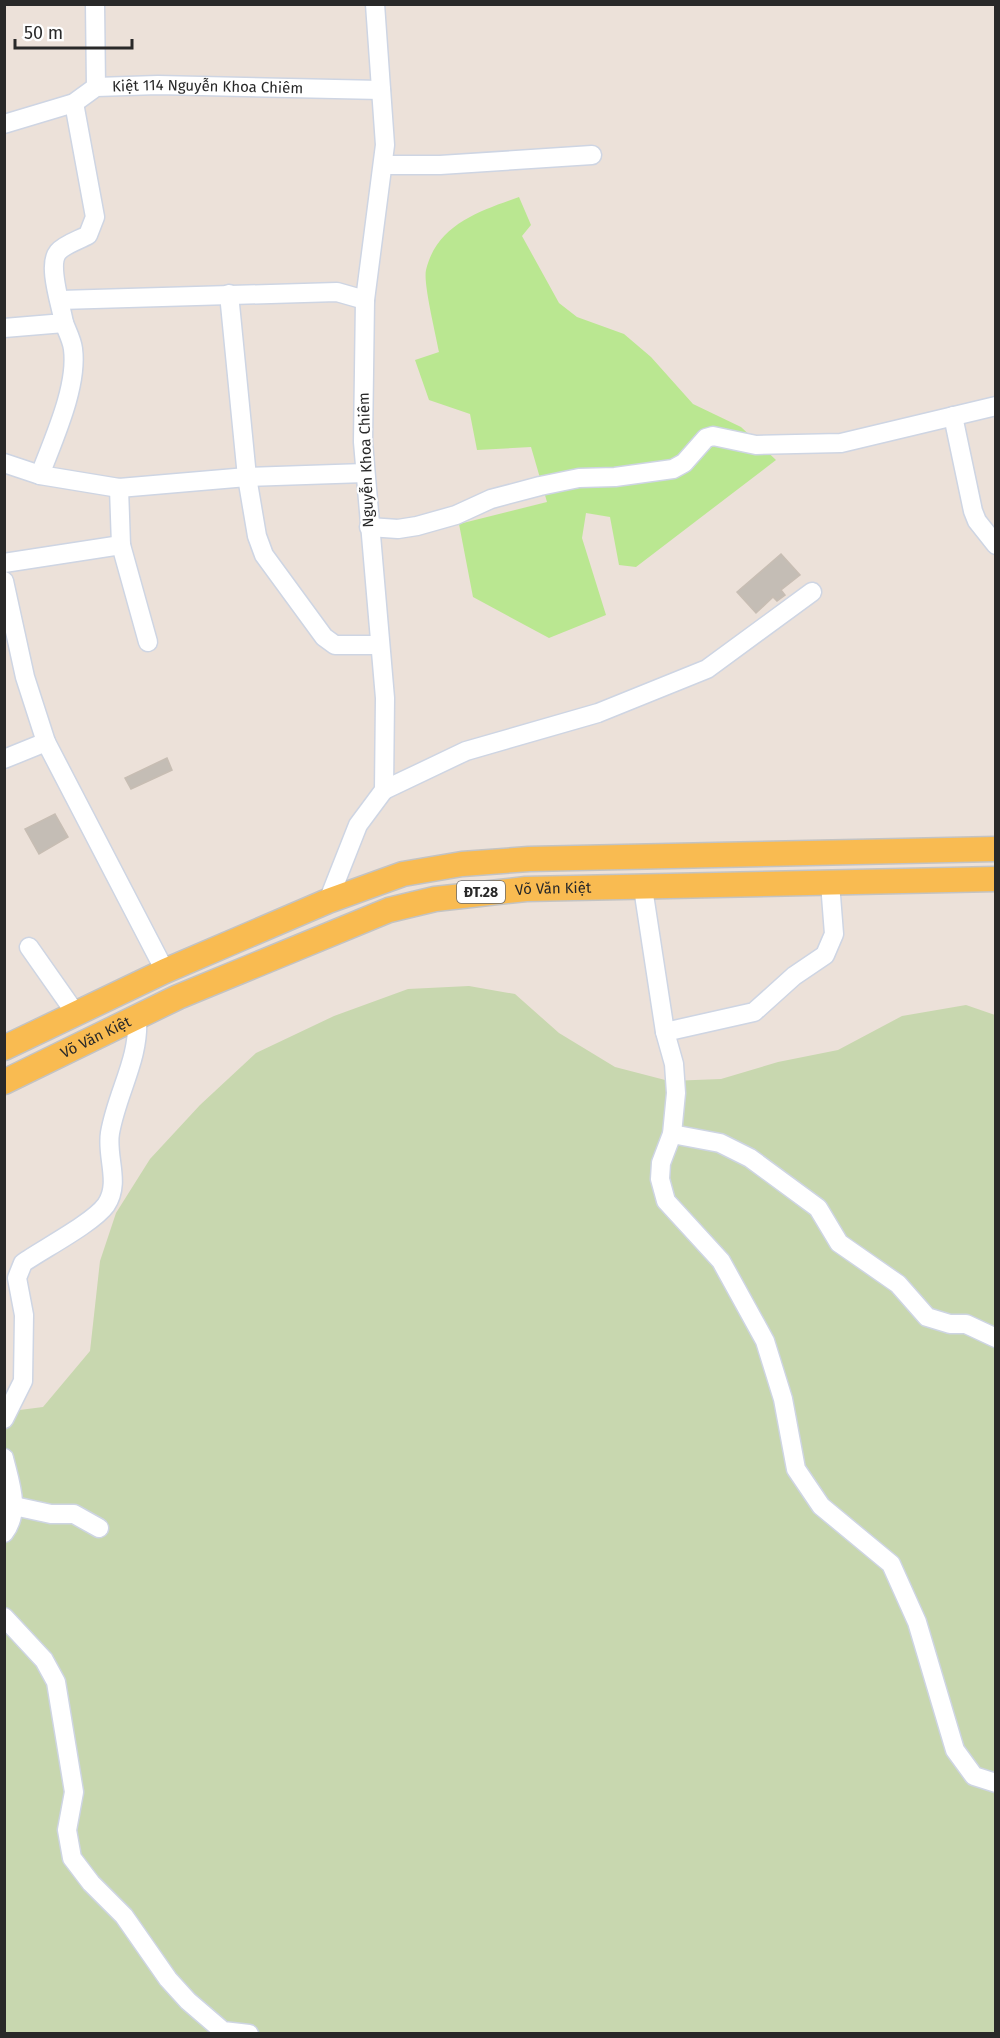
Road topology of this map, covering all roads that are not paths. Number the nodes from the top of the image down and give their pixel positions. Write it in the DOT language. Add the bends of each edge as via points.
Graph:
graph roads {
  1 [pos="95,4"];
  2 [pos="375,4"];
  3 [pos="96,87"];
  4 [pos="381,90"];
  5 [pos="74,104"];
  6 [pos="4,124"];
  7 [pos="591,155"];
  8 [pos="383,165"];
  9 [pos="229,294"];
  10 [pos="60,300"];
  11 [pos="365,300"];
  12 [pos="64,323"];
  13 [pos="4,328"];
  14 [pos="996,406"];
  15 [pos="953,416"];
  16 [pos="5,457"];
  17 [pos="365,473"];
  18 [pos="40,475"];
  19 [pos="247,477"];
  20 [pos="119,488"];
  21 [pos="369,527"];
  22 [pos="120,545"];
  23 [pos="996,545"];
  24 [pos="4,563"];
  25 [pos="4,581"];
  26 [pos="812,592"];
  27 [pos="11,641"];
  28 [pos="148,642"];
  29 [pos="380,645"];
  30 [pos="46,742"];
  31 [pos="4,759"];
  32 [pos="384,790"];
  33 [pos="996,849"];
  34 [pos="830,852"];
  35 [pos="996,879"];
  36 [pos="830,883"];
  37 [pos="642,888"];
  38 [pos="328,902"];
  39 [pos="339,929"];
  40 [pos="29,947"];
  41 [pos="165,971"];
  42 [pos="76,1014"];
  43 [pos="137,1017"];
  44 [pos="665,1032"];
  45 [pos="4,1048"];
  46 [pos="4,1082"];
  47 [pos="672,1134"];
  48 [pos="996,1338"];
  49 [pos="4,1419"];
  50 [pos="4,1458"];
  51 [pos="14,1506"];
  52 [pos="99,1528"];
  53 [pos="4,1533"];
  54 [pos="4,1617"];
  55 [pos="996,1783"];
  56 [pos="249,2034"];
  1 -- 3 [label="street"];
  2 -- 4 [label="street, Nguyễn Khoa Chiêm"];
  3 -- 4 [label="street, Kiệt 114 Nguyễn Khoa Chiêm"];
  3 -- 5 [label="street, Kiệt 114 Nguyễn Khoa Chiêm"];
  4 -- 8 [label="street, Nguyễn Khoa Chiêm" via="386,145"];
  5 -- 6 [label="street, Kiệt 114 Nguyễn Khoa Chiêm"];
  5 -- 10 [label="street" via="95,217 88,236 62,249 54,259 53,273"];
  7 -- 8 [label="street"];
  8 -- 11 [label="street, Nguyễn Khoa Chiêm"];
  9 -- 10 [label="street"];
  9 -- 11 [label="street" via="337,292"];
  9 -- 19 [label="street"];
  10 -- 12 [label="street"];
  11 -- 17 [label="street, Nguyễn Khoa Chiêm"];
  12 -- 13 [label="street"];
  12 -- 18 [label="street" via="73,349 72,372"];
  14 -- 15 [label="street"];
  15 -- 21 [label="street" via="841,443 756,445 713,436 673,469 579,478 491,499 456,515 417,526"];
  15 -- 23 [label="street" via="973,511"];
  16 -- 18 [label="street"];
  17 -- 19 [label="street"];
  17 -- 21 [label="street, Nguyễn Khoa Chiêm"];
  18 -- 20 [label="street"];
  19 -- 20 [label="street"];
  19 -- 29 [label="street" via="256,536 264,555 324,637 335,645"];
  20 -- 22 [label="street"];
  21 -- 29 [label="street, Nguyễn Khoa Chiêm"];
  22 -- 24 [label="street"];
  22 -- 28 [label="street"];
  25 -- 27 [label="street"];
  26 -- 32 [label="street" via="707,669 598,713 466,751"];
  27 -- 30 [label="street"];
  29 -- 32 [label="street, Nguyễn Khoa Chiêm" via="385,698"];
  30 -- 31 [label="street"];
  30 -- 41 [label="street"];
  32 -- 38 [label="street" via="357,825"];
  33 -- 34 [label="main road, Võ Văn Kiệt / ĐT.28"];
  34 -- 36 [label="main road"];
  34 -- 38 [label="main road, Võ Văn Kiệt / ĐT.28" via="462,864 403,874"];
  35 -- 36 [label="main road, Võ Văn Kiệt / ĐT.28"];
  36 -- 37 [label="main road, Võ Văn Kiệt / ĐT.28"];
  36 -- 44 [label="street" via="834,934 825,955 794,976 754,1012"];
  37 -- 39 [label="main road, Võ Văn Kiệt / ĐT.28" via="483,892 389,910"];
  37 -- 44 [label="street"];
  38 -- 39 [label="main road"];
  38 -- 41 [label="main road, Võ Văn Kiệt / ĐT.28"];
  39 -- 43 [label="main road, Võ Văn Kiệt / ĐT.28"];
  40 -- 42 [label="street"];
  41 -- 42 [label="main road, Võ Văn Kiệt / ĐT.28"];
  42 -- 45 [label="main road, Võ Văn Kiệt / ĐT.28"];
  43 -- 46 [label="main road, Võ Văn Kiệt / ĐT.28"];
  43 -- 49 [label="street" via="136,1053 109,1136 111,1197 99,1214 18,1269 16,1278 24,1315 23,1381"];
  44 -- 47 [label="street" via="674,1064 676,1093"];
  47 -- 48 [label="street" via="720,1143 750,1158 818,1208 839,1242 898,1284 927,1317 966,1324"];
  47 -- 55 [label="street" via="661,1163 660,1179 666,1202 721,1261 765,1341 783,1399 796,1469 821,1506 891,1564 917,1622 955,1750 974,1776"];
  50 -- 51 [label="street"];
  51 -- 52 [label="street" via="51,1514 74,1514"];
  51 -- 53 [label="street" via="12,1522"];
  54 -- 56 [label="street" via="44,1660 56,1682 74,1792 67,1830 72,1858 124,1916 192,2005 223,2031"];
}
